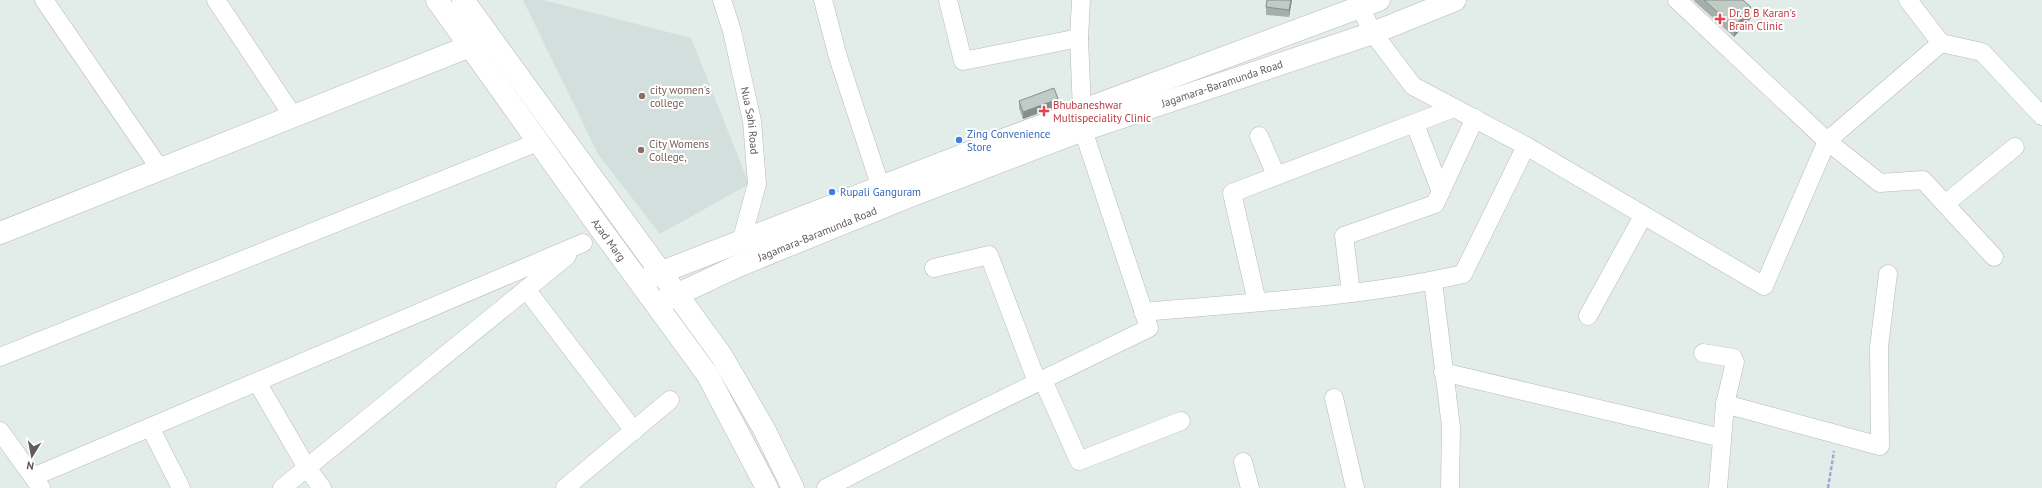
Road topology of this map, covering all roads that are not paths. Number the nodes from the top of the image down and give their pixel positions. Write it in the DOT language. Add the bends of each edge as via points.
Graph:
graph roads {
  1 [pos="44,0"];
  2 [pos="216,0"];
  3 [pos="437,0"];
  4 [pos="463,0"];
  5 [pos="722,0"];
  6 [pos="822,0"];
  7 [pos="948,0"];
  8 [pos="1081,0"];
  9 [pos="1455,0"];
  10 [pos="1677,0"];
  11 [pos="1908,0"];
  12 [pos="1370,4"];
  13 [pos="1373,33"];
  14 [pos="1079,38"];
  15 [pos="1942,43"];
  16 [pos="470,46"];
  17 [pos="1454,108"];
  18 [pos="293,116"];
  19 [pos="2042,116"];
  20 [pos="1475,118"];
  21 [pos="1082,121"];
  22 [pos="1416,124"];
  23 [pos="1260,136"];
  24 [pos="1827,141"];
  25 [pos="538,142"];
  26 [pos="1526,146"];
  27 [pos="2015,147"];
  28 [pos="160,169"];
  29 [pos="1276,175"];
  30 [pos="881,188"];
  31 [pos="1441,192"];
  32 [pos="1945,204"];
  33 [pos="1643,216"];
  34 [pos="600,228"];
  35 [pos="0,233"];
  36 [pos="741,242"];
  37 [pos="583,243"];
  38 [pos="1994,257"];
  39 [pos="934,268"];
  40 [pos="662,272"];
  41 [pos="1888,274"];
  42 [pos="1433,281"];
  43 [pos="641,282"];
  44 [pos="526,289"];
  45 [pos="1351,293"];
  46 [pos="678,294"];
  47 [pos="1257,302"];
  48 [pos="657,304"];
  49 [pos="1143,312"];
  50 [pos="1588,316"];
  51 [pos="1703,353"];
  52 [pos="0,357"];
  53 [pos="1443,372"];
  54 [pos="1040,381"];
  55 [pos="257,382"];
  56 [pos="1334,398"];
  57 [pos="670,400"];
  58 [pos="1725,404"];
  59 [pos="1181,421"];
  60 [pos="150,427"];
  61 [pos="0,431"];
  62 [pos="634,431"];
  63 [pos="1722,438"];
  64 [pos="1243,462"];
  65 [pos="307,468"];
  66 [pos="37,482"];
  67 [pos="1450,486"];
  68 [pos="181,488"];
  69 [pos="282,488"];
  70 [pos="322,488"];
  71 [pos="565,488"];
  72 [pos="767,488"];
  73 [pos="793,488"];
  74 [pos="826,488"];
  75 [pos="1250,488"];
  76 [pos="1355,488"];
  77 [pos="1718,488"];
  1 -- 28 [label="street"];
  2 -- 18 [label="street"];
  3 -- 16 [label="street, Azad Marg"];
  4 -- 40 [label="street"];
  5 -- 36 [label="street, Nua Sahi Road" via="732,31 752,121 757,184"];
  6 -- 30 [label="street"];
  7 -- 14 [label="street" via="964,61"];
  8 -- 14 [label="street"];
  9 -- 13 [label="street, Jagamara-Baramunda Road"];
  10 -- 24 [label="street"];
  11 -- 15 [label="street"];
  12 -- 13 [label="street"];
  12 -- 21 [label="street, Jagamara-Baramunda Road"];
  13 -- 17 [label="street" via="1413,86"];
  13 -- 21 [label="street, Jagamara-Baramunda Road"];
  14 -- 21 [label="street"];
  15 -- 19 [label="street" via="1982,52"];
  15 -- 24 [label="street"];
  16 -- 18 [label="street"];
  16 -- 25 [label="street, Azad Marg"];
  17 -- 20 [label="street"];
  17 -- 22 [label="street"];
  18 -- 28 [label="street"];
  20 -- 26 [label="street"];
  20 -- 31 [label="street"];
  21 -- 30 [label="street, Jagamara-Baramunda Road"];
  21 -- 46 [label="street, Jagamara-Baramunda Road" via="910,196 738,266"];
  21 -- 49 [label="street"];
  22 -- 29 [label="street"];
  22 -- 31 [label="street"];
  23 -- 29 [label="street"];
  24 -- 32 [label="street" via="1880,184 1923,180"];
  24 -- 33 [label="street" via="1764,286"];
  25 -- 34 [label="street, Azad Marg"];
  25 -- 52 [label="street"];
  26 -- 33 [label="street"];
  26 -- 42 [label="street" via="1464,274"];
  27 -- 32 [label="street"];
  28 -- 35 [label="street"];
  29 -- 47 [label="street" via="1232,193"];
  30 -- 36 [label="street, Jagamara-Baramunda Road"];
  31 -- 45 [label="street" via="1436,204 1344,236"];
  32 -- 38 [label="street"];
  33 -- 50 [label="street"];
  34 -- 37 [label="street"];
  34 -- 43 [label="street, Azad Marg"];
  36 -- 40 [label="street, Jagamara-Baramunda Road"];
  37 -- 44 [label="street"];
  37 -- 55 [label="street"];
  39 -- 54 [label="street" via="989,255"];
  40 -- 43 [label="street, Jagamara-Baramunda Road"];
  40 -- 46 [label="street"];
  41 -- 58 [label="street" via="1879,347 1880,446"];
  42 -- 45 [label="street"];
  42 -- 53 [label="street"];
  43 -- 48 [label="street, Azad Marg"];
  44 -- 62 [label="street"];
  44 -- 65 [label="street"];
  45 -- 47 [label="street"];
  46 -- 48 [label="street, Jagamara-Baramunda Road"];
  46 -- 73 [label="street" via="721,355 764,429"];
  47 -- 49 [label="street"];
  48 -- 72 [label="street, Azad Marg" via="707,374"];
  49 -- 54 [label="street" via="1148,328"];
  51 -- 58 [label="street" via="1733,358 1735,362"];
  53 -- 63 [label="street"];
  53 -- 67 [label="street" via="1451,427"];
  54 -- 59 [label="street" via="1079,461"];
  54 -- 74 [label="street"];
  55 -- 60 [label="street"];
  55 -- 65 [label="street"];
  56 -- 76 [label="street"];
  57 -- 62 [label="street"];
  58 -- 63 [label="street"];
  60 -- 66 [label="street"];
  60 -- 68 [label="street"];
  61 -- 66 [label="street"];
  62 -- 71 [label="street"];
  63 -- 77 [label="street"];
  64 -- 75 [label="street"];
  65 -- 69 [label="street"];
  65 -- 70 [label="street"];
}
